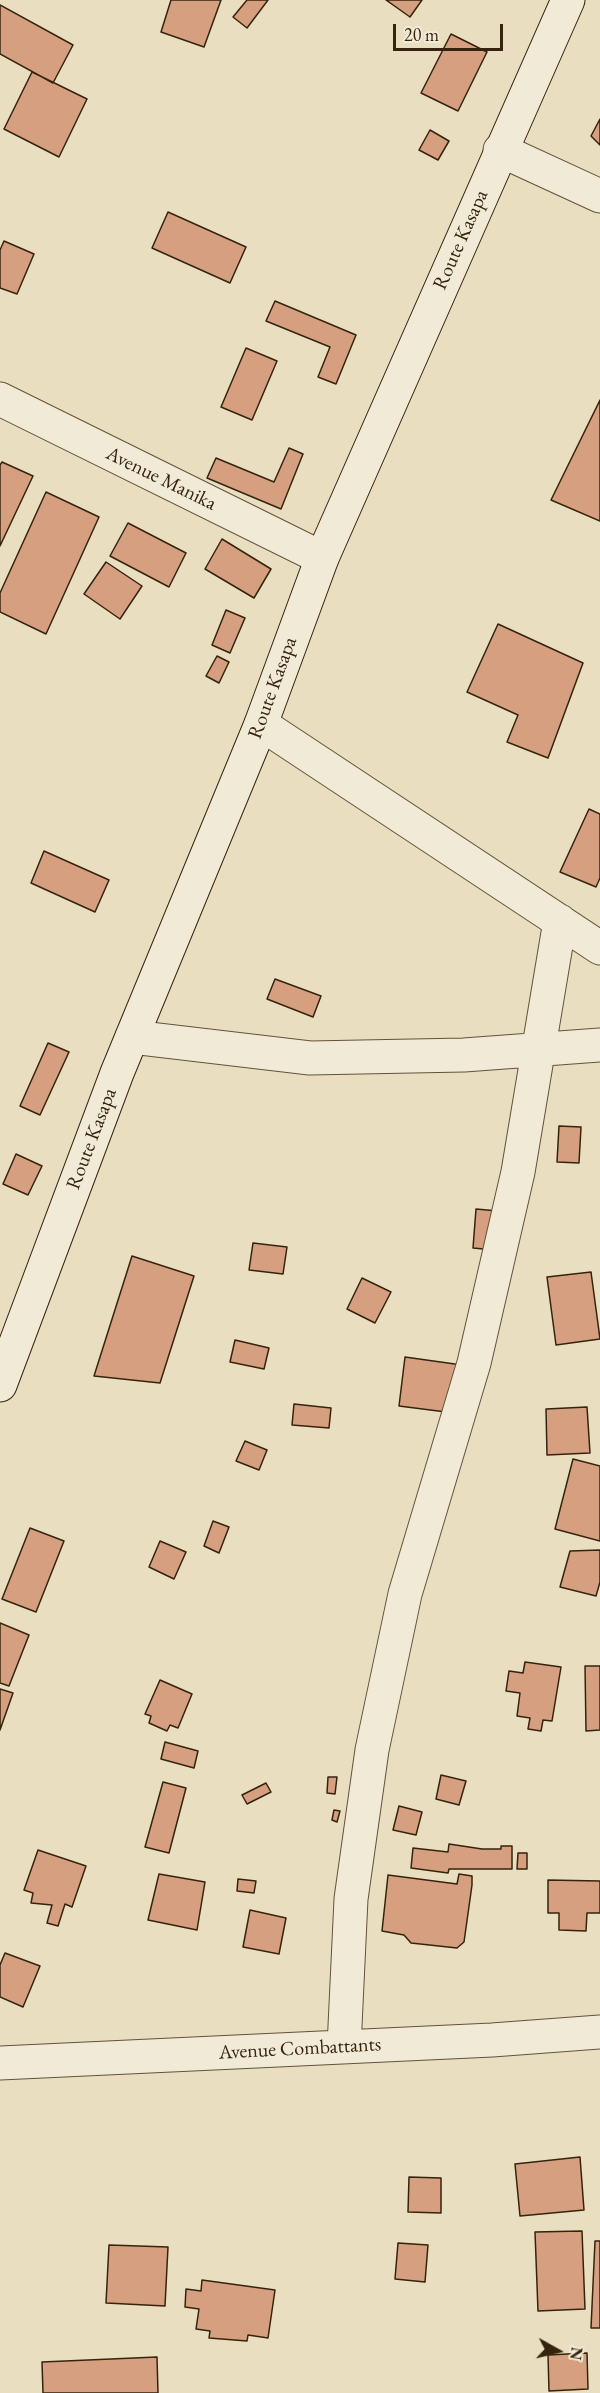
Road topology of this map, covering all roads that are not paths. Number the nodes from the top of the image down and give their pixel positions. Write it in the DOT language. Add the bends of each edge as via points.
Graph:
graph roads {
  1 [pos="568,0"];
  2 [pos="500,150"];
  3 [pos="600,196"];
  4 [pos="0,399"];
  5 [pos="322,558"];
  6 [pos="261,724"];
  7 [pos="560,921"];
  8 [pos="600,948"];
  9 [pos="132,1037"];
  10 [pos="600,1045"];
  11 [pos="540,1051"];
  12 [pos="0,1385"];
  13 [pos="600,2032"];
  14 [pos="344,2047"];
  15 [pos="0,2063"];
  1 -- 2 [label="street, Route Kasapa"];
  2 -- 3 [label="street"];
  2 -- 5 [label="street, Route Kasapa"];
  4 -- 5 [label="street, Avenue Manika"];
  5 -- 6 [label="street, Route Kasapa"];
  6 -- 7 [label="street"];
  6 -- 9 [label="street, Route Kasapa"];
  7 -- 8 [label="street"];
  7 -- 11 [label="street"];
  9 -- 11 [label="street" via="310,1058"];
  9 -- 12 [label="street, Route Kasapa"];
  10 -- 11 [label="street"];
  11 -- 14 [label="street" via="518,1172 476,1352 405,1594 372,1750 351,1899"];
  13 -- 14 [label="street, Avenue Combattants"];
  14 -- 15 [label="street, Avenue Combattants"];
}
